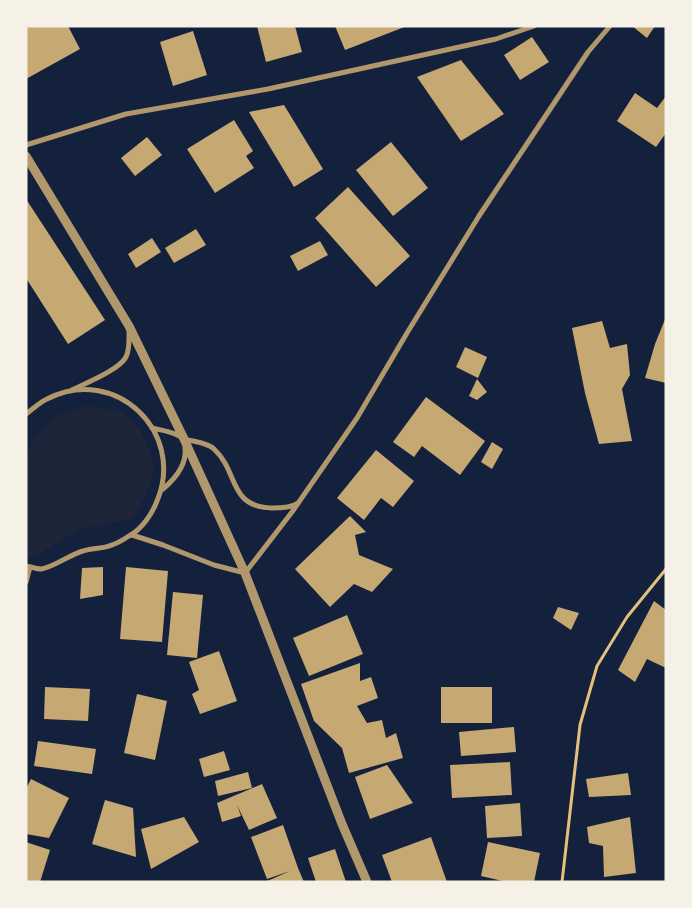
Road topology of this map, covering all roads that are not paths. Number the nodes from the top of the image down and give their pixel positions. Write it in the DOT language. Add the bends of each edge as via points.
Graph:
graph roads {
  1 [pos="534,26"];
  2 [pos="610,26"];
  3 [pos="26,145"];
  4 [pos="26,156"];
  5 [pos="129,326"];
  6 [pos="71,390"];
  7 [pos="26,414"];
  8 [pos="152,428"];
  9 [pos="184,439"];
  10 [pos="162,489"];
  11 [pos="300,501"];
  12 [pos="132,535"];
  13 [pos="28,566"];
  14 [pos="245,573"];
  15 [pos="26,582"];
  16 [pos="367,882"];
  1 -- 3 [label="street" via="496,39 278,87 126,114"];
  2 -- 11 [label="street" via="588,52 479,216 357,418"];
  4 -- 5 [label="street"];
  5 -- 6 [label="street" via="126,357 118,365"];
  5 -- 9 [label="street"];
  6 -- 7 [label="street" via="47,399"];
  6 -- 8 [label="street" via="97,390 121,398 142,414"];
  8 -- 9 [label="street"];
  8 -- 10 [label="street" via="165,461"];
  9 -- 10 [label="street" via="186,457 180,471"];
  9 -- 11 [label="street" via="213,448 226,464 240,496 248,502 263,508 279,508"];
  9 -- 14 [label="street"];
  10 -- 12 [label="street" via="152,514"];
  11 -- 14 [label="street"];
  12 -- 13 [label="street" via="110,546 83,551 42,569"];
  12 -- 14 [label="street"];
  13 -- 15 [label="street"];
  14 -- 16 [label="street"];
}
